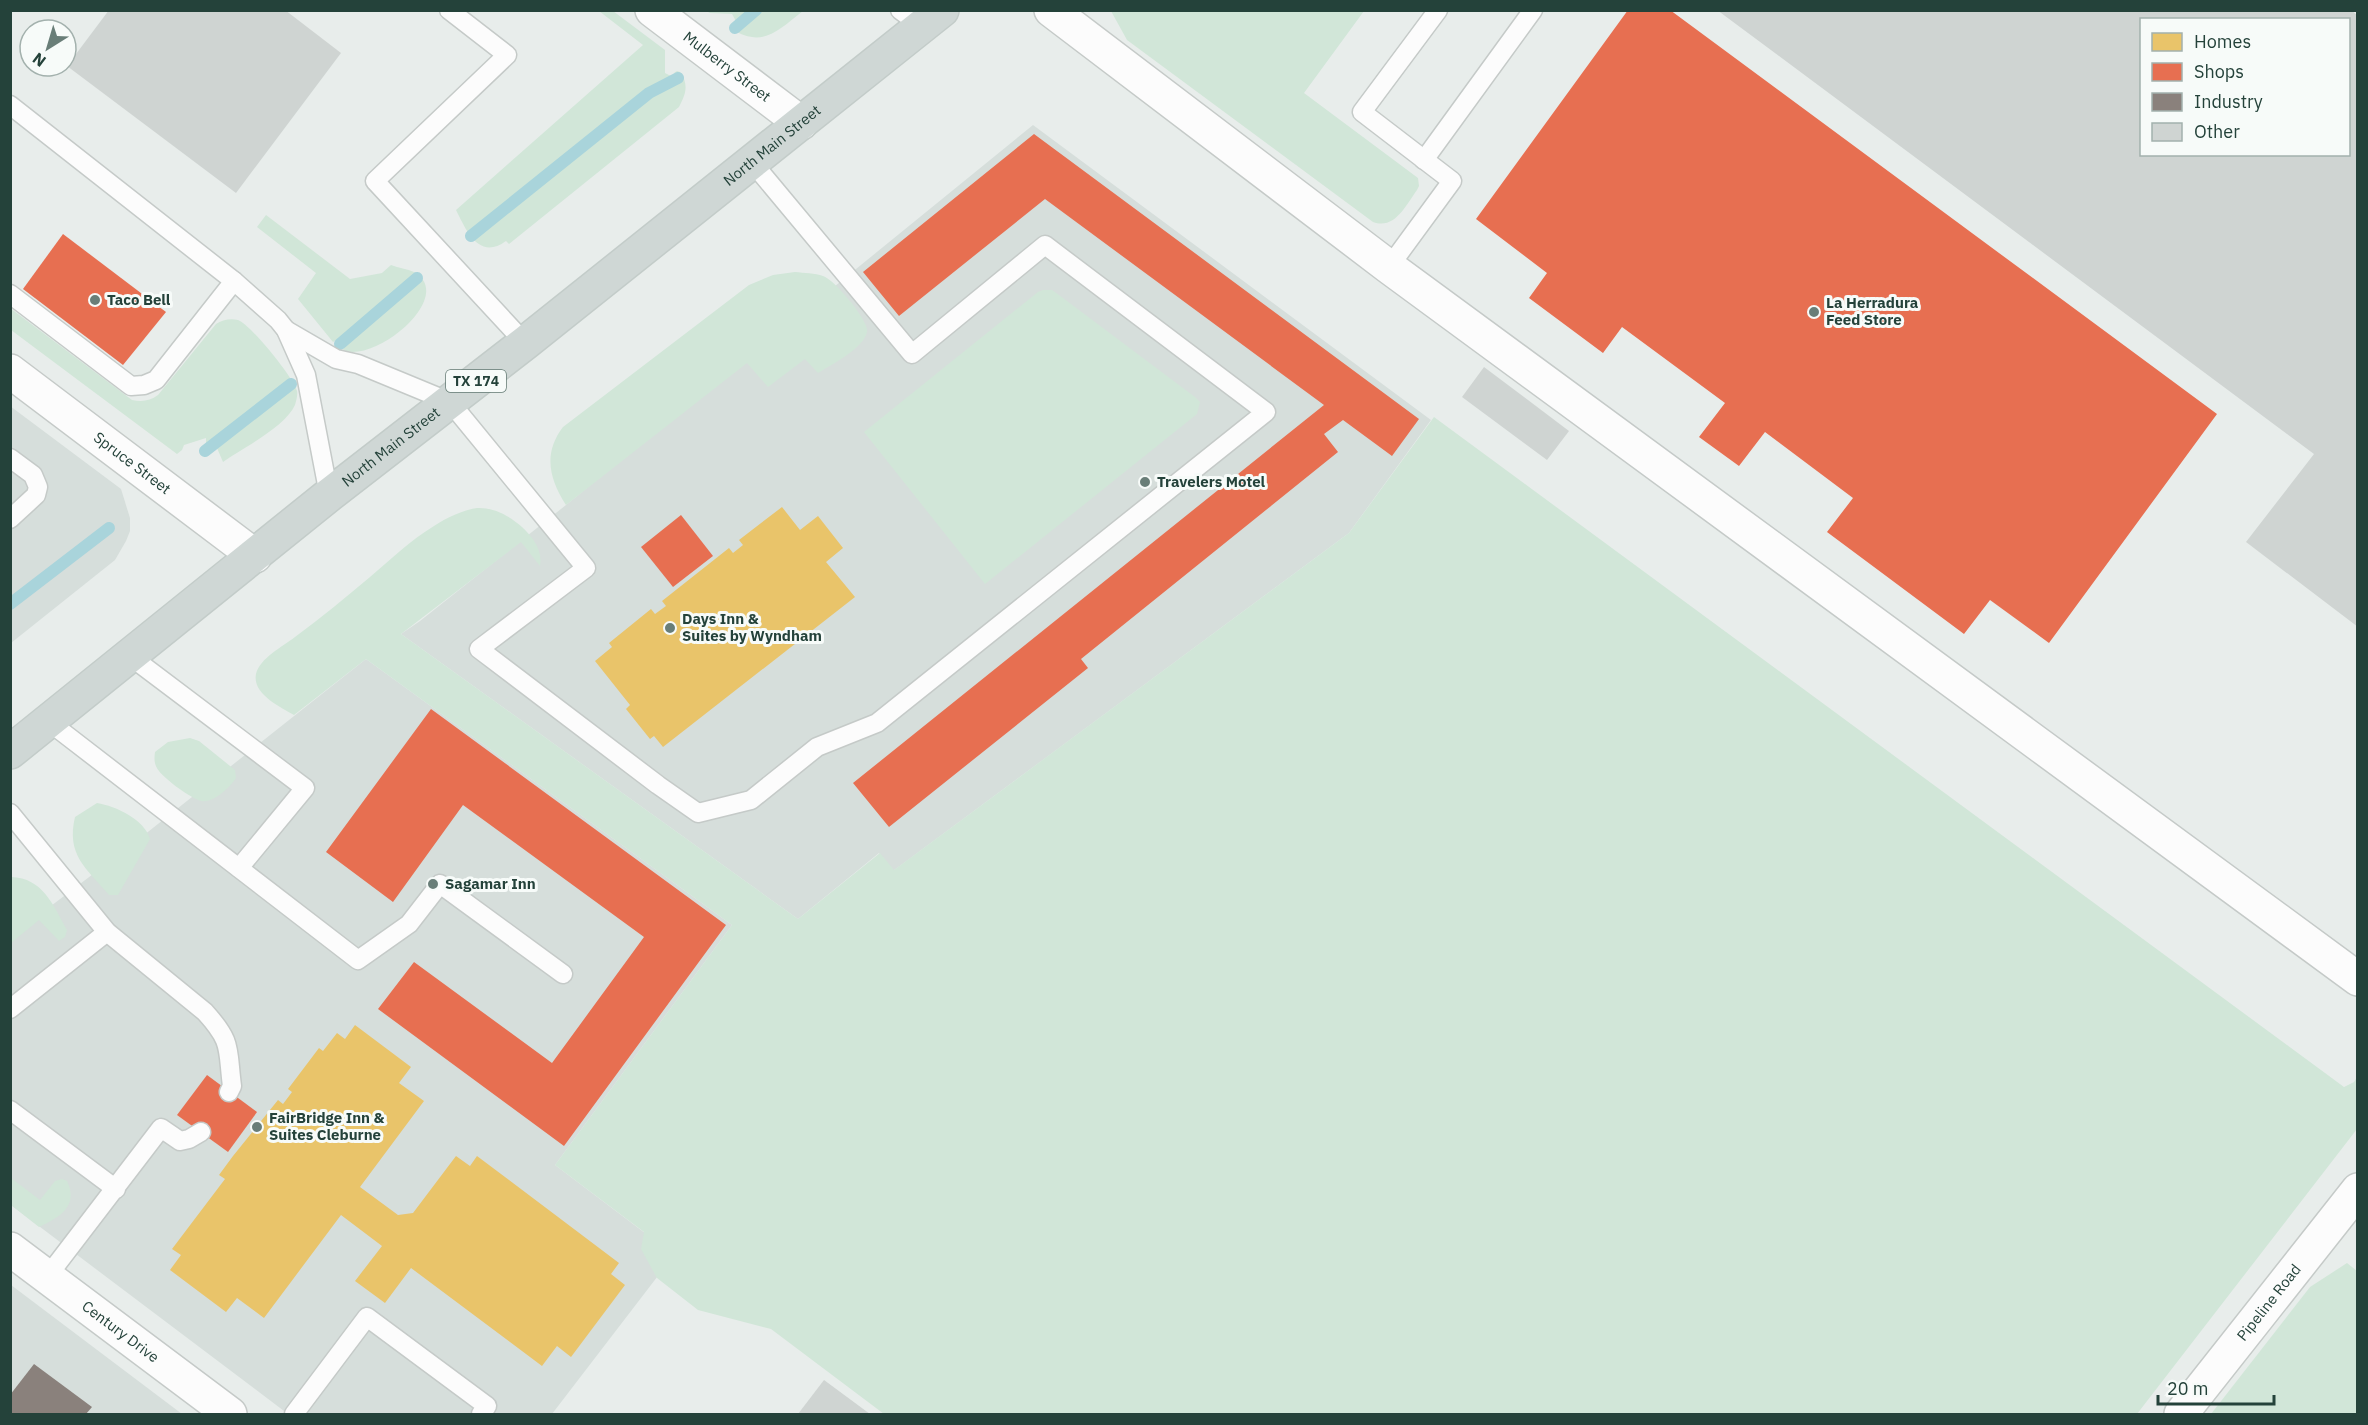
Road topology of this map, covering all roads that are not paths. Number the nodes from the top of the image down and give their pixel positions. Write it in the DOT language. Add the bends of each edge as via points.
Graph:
graph roads {
  1 [pos="449,10"];
  2 [pos="652,10"];
  3 [pos="1051,10"];
  4 [pos="1438,10"];
  5 [pos="1533,10"];
  6 [pos="922,16"];
  7 [pos="473,17"];
  8 [pos="10,105"];
  9 [pos="801,123"];
  10 [pos="1424,160"];
  11 [pos="752,162"];
  12 [pos="1389,267"];
  13 [pos="234,281"];
  14 [pos="10,294"];
  15 [pos="286,330"];
  16 [pos="525,343"];
  17 [pos="10,372"];
  18 [pos="450,402"];
  19 [pos="10,458"];
  20 [pos="329,495"];
  21 [pos="10,519"];
  22 [pos="255,556"];
  23 [pos="130,656"];
  24 [pos="24,735"];
  25 [pos="10,813"];
  26 [pos="239,868"];
  27 [pos="107,932"];
  28 [pos="563,975"];
  29 [pos="2358,979"];
  30 [pos="10,1010"];
  31 [pos="229,1092"];
  32 [pos="10,1110"];
  33 [pos="201,1132"];
  34 [pos="116,1189"];
  35 [pos="2358,1190"];
  36 [pos="10,1249"];
  37 [pos="47,1277"];
  38 [pos="230,1414"];
  39 [pos="294,1414"];
  40 [pos="481,1414"];
  41 [pos="2181,1414"];
  1 -- 7 [label="lane"];
  2 -- 9 [label="street, Mulberry Street"];
  3 -- 12 [label="street"];
  4 -- 10 [label="lane" via="1362,112"];
  5 -- 10 [label="lane"];
  6 -- 9 [label="main road, North Main Street / TX 174"];
  7 -- 16 [label="lane" via="507,55 375,181"];
  8 -- 13 [label="lane"];
  9 -- 11 [label="main road, North Main Street / TX 174"];
  10 -- 12 [label="lane" via="1452,181"];
  11 -- 16 [label="main road, North Main Street / TX 174"];
  11 -- 18 [label="lane" via="912,354 1045,245 1266,412 877,723 817,747 751,800 698,813 479,649 586,568"];
  12 -- 29 [label="street"];
  13 -- 14 [label="lane" via="156,380 131,386"];
  13 -- 15 [label="lane"];
  15 -- 18 [label="lane" via="336,359 358,364"];
  15 -- 20 [label="lane" via="306,375"];
  16 -- 18 [label="main road, North Main Street / TX 174"];
  17 -- 22 [label="street, Spruce Street"];
  18 -- 20 [label="main road, North Main Street / TX 174"];
  19 -- 21 [label="lane" via="33,475 38,487 36,495"];
  20 -- 22 [label="main road, North Main Street / TX 174"];
  22 -- 23 [label="main road, North Main Street / TX 174"];
  23 -- 24 [label="main road, North Main Street / TX 174"];
  23 -- 26 [label="lane" via="305,788"];
  24 -- 26 [label="lane"];
  25 -- 27 [label="lane"];
  26 -- 28 [label="lane" via="358,960 409,924 440,884"];
  27 -- 30 [label="lane"];
  27 -- 31 [label="lane" via="217,1025 227,1040 232,1086"];
  32 -- 34 [label="lane"];
  33 -- 34 [label="lane" via="180,1141 161,1128"];
  34 -- 37 [label="lane"];
  35 -- 41 [label="street, Pipeline Road"];
  36 -- 37 [label="street, Century Drive"];
  37 -- 38 [label="street, Century Drive"];
  39 -- 40 [label="lane" via="367,1317 487,1406"];
}
